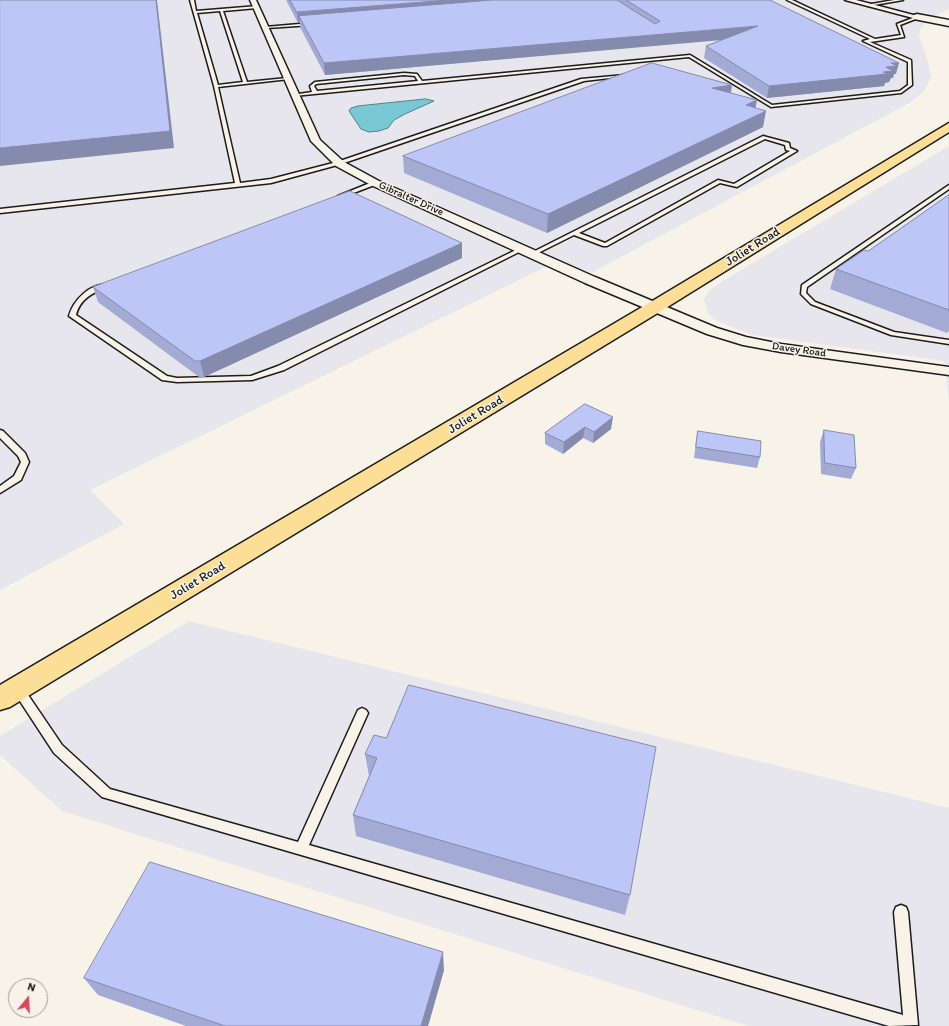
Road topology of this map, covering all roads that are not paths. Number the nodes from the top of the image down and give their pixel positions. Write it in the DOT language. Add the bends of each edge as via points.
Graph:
graph roads {
  1 [pos="192,0"];
  2 [pos="789,0"];
  3 [pos="848,0"];
  4 [pos="901,0"];
  5 [pos="255,4"];
  6 [pos="868,5"];
  7 [pos="221,10"];
  8 [pos="195,12"];
  9 [pos="917,17"];
  10 [pos="947,21"];
  11 [pos="314,23"];
  12 [pos="267,27"];
  13 [pos="876,41"];
  14 [pos="628,76"];
  15 [pos="287,79"];
  16 [pos="245,83"];
  17 [pos="421,83"];
  18 [pos="216,86"];
  19 [pos="315,93"];
  20 [pos="294,95"];
  21 [pos="949,127"];
  22 [pos="339,163"];
  23 [pos="375,183"];
  24 [pos="238,185"];
  25 [pos="949,187"];
  26 [pos="331,200"];
  27 [pos="0,211"];
  28 [pos="574,233"];
  29 [pos="527,251"];
  30 [pos="114,282"];
  31 [pos="655,307"];
  32 [pos="949,342"];
  33 [pos="949,371"];
  34 [pos="0,433"];
  35 [pos="0,490"];
  36 [pos="9,694"];
  37 [pos="362,713"];
  38 [pos="301,849"];
  39 [pos="901,912"];
  1 -- 8 [label="lane"];
  2 -- 13 [label="lane"];
  3 -- 6 [label="street"];
  4 -- 6 [label="lane"];
  5 -- 7 [label="lane"];
  5 -- 12 [label="street, Gibralter Drive"];
  6 -- 9 [label="street"];
  7 -- 8 [label="lane"];
  7 -- 16 [label="lane"];
  8 -- 18 [label="lane"];
  9 -- 10 [label="street"];
  9 -- 13 [label="lane" via="898,25 903,36"];
  11 -- 12 [label="lane"];
  12 -- 15 [label="street, Gibralter Drive"];
  13 -- 17 [label="lane" via="865,41 910,61 910,85 901,92 771,106 690,56"];
  14 -- 22 [label="lane" via="583,80"];
  15 -- 16 [label="lane"];
  15 -- 20 [label="street, Gibralter Drive"];
  16 -- 18 [label="lane"];
  17 -- 19 [label="lane"];
  17 -- 19 [label="lane" via="416,75 404,74 315,83 312,86"];
  18 -- 24 [label="lane"];
  19 -- 20 [label="lane"];
  20 -- 22 [label="street, Gibralter Drive" via="316,142"];
  21 -- 31 [label="main road, Joliet Road"];
  22 -- 23 [label="street, Gibralter Drive"];
  22 -- 24 [label="lane" via="271,181"];
  23 -- 26 [label="lane"];
  23 -- 29 [label="street, Gibralter Drive"];
  24 -- 27 [label="lane"];
  25 -- 32 [label="lane" via="804,286 803,293 813,303 893,334"];
  28 -- 28 [label="lane" via="765,137 787,144 788,149 794,151 735,186 720,181 605,245"];
  28 -- 29 [label="lane"];
  29 -- 30 [label="lane" via="281,368 252,378 165,378 72,316 77,301 85,294"];
  29 -- 31 [label="street, Gibralter Drive"];
  31 -- 33 [label="street, Davey Road" via="743,341"];
  31 -- 36 [label="main road, Joliet Road"];
  34 -- 35 [label="lane" via="22,455 25,462 18,478"];
  36 -- 38 [label="lane" via="58,749 106,793"];
  37 -- 38 [label="lane"];
  38 -- 39 [label="lane" via="911,1025"];
}
